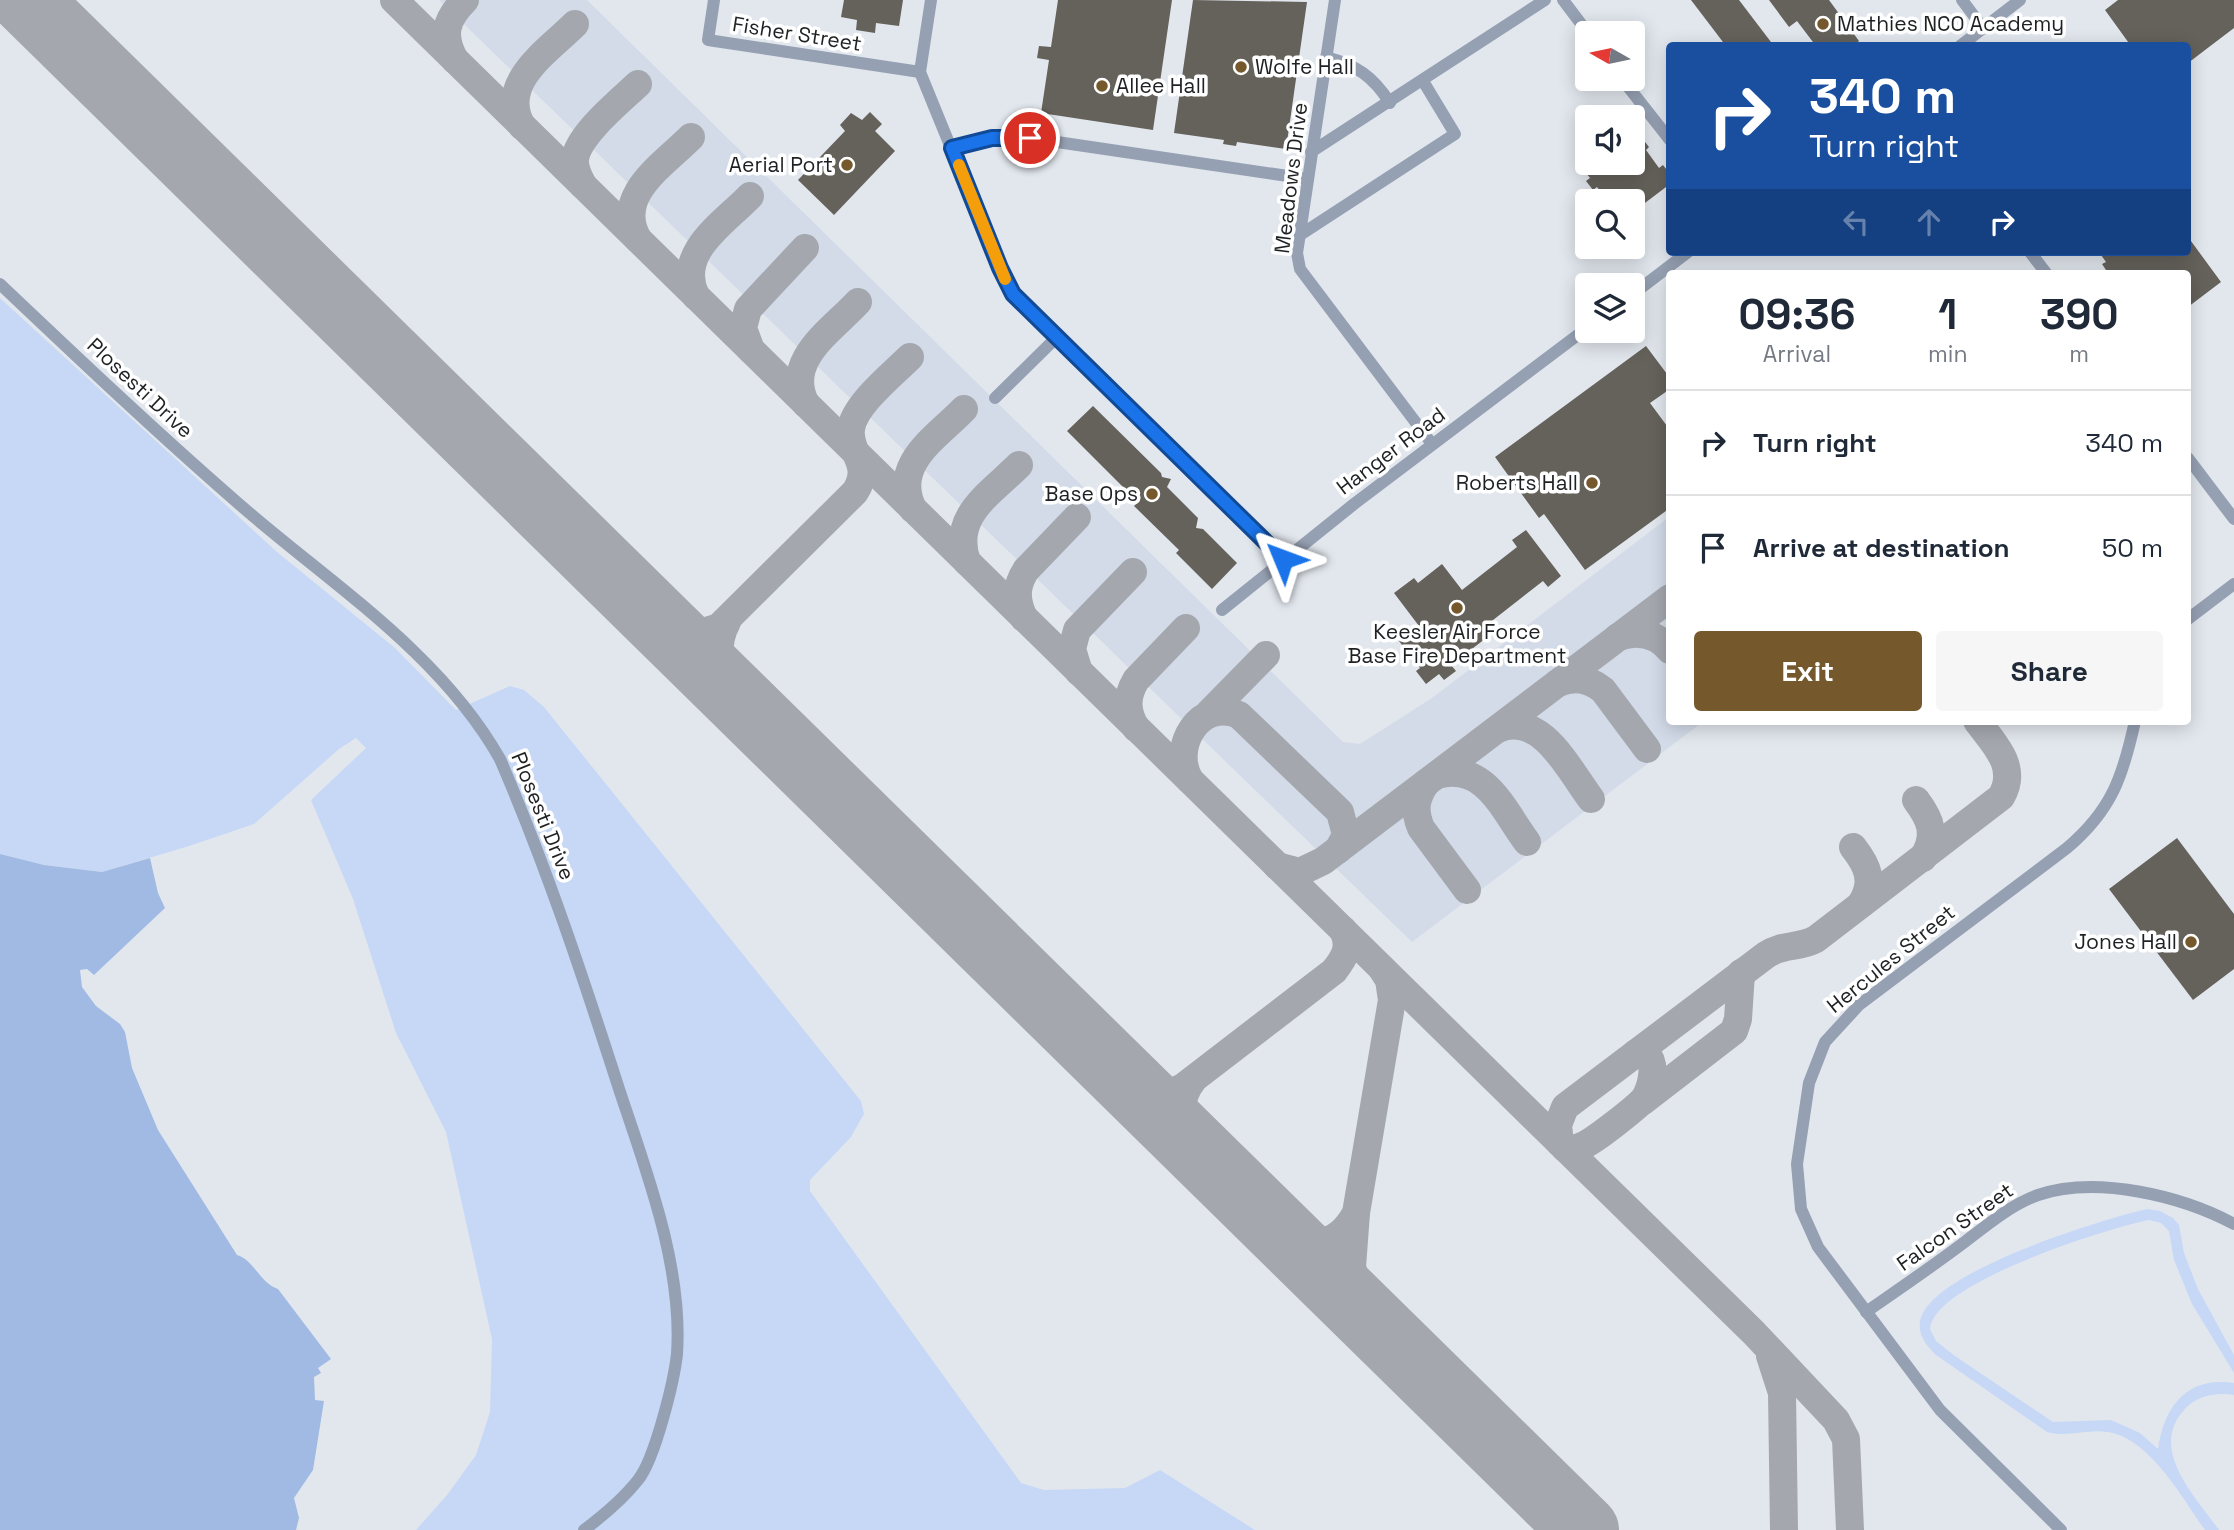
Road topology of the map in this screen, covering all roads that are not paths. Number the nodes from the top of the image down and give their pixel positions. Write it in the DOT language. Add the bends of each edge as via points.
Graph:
graph roads {
  1 [pos="714,0"];
  2 [pos="931,0"];
  3 [pos="1335,0"];
  4 [pos="1545,0"];
  5 [pos="1563,0"];
  6 [pos="1962,0"];
  7 [pos="2020,0"];
  8 [pos="1579,21"];
  9 [pos="1983,28"];
  10 [pos="1965,42"];
  11 [pos="1326,57"];
  12 [pos="920,72"];
  13 [pos="1423,81"];
  14 [pos="1631,91"];
  15 [pos="1390,103"];
  16 [pos="1666,135"];
  17 [pos="952,148"];
  18 [pos="1311,152"];
  19 [pos="1308,178"];
  20 [pos="1300,235"];
  21 [pos="1683,256"];
  22 [pos="2033,256"];
  23 [pos="2044,270"];
  24 [pos="0,284"];
  25 [pos="1645,285"];
  26 [pos="1057,337"];
  27 [pos="1575,337"];
  28 [pos="995,398"];
  29 [pos="1432,444"];
  30 [pos="2191,462"];
  31 [pos="2234,519"];
  32 [pos="1283,559"];
  33 [pos="2234,584"];
  34 [pos="1222,610"];
  35 [pos="2191,617"];
  36 [pos="2134,725"];
  37 [pos="2234,1224"];
  38 [pos="1866,1312"];
  39 [pos="584,1530"];
  40 [pos="2061,1530"];
  1 -- 12 [label="street, Fisher Street" via="708,40"];
  2 -- 12 [label="street"];
  3 -- 11 [label="street, Meadows Drive"];
  4 -- 13 [label="street"];
  5 -- 8 [label="street"];
  6 -- 9 [label="street"];
  7 -- 9 [label="street"];
  9 -- 10 [label="street"];
  11 -- 15 [label="street" via="1369,75"];
  11 -- 18 [label="street, Meadows Drive"];
  12 -- 17 [label="street"];
  13 -- 15 [label="street"];
  13 -- 20 [label="street" via="1455,134"];
  14 -- 16 [label="street"];
  15 -- 18 [label="street"];
  17 -- 19 [label="street" via="992,138 1030,138"];
  17 -- 26 [label="street" via="1013,294"];
  18 -- 19 [label="street, Meadows Drive"];
  19 -- 20 [label="street, Meadows Drive"];
  20 -- 29 [label="street, Meadows Drive" via="1300,269"];
  21 -- 25 [label="street"];
  22 -- 23 [label="street"];
  24 -- 39 [label="street, Plosesti Drive" via="232,498 408,646 484,730 500,759 575,953 674,1278 677,1354 658,1433 640,1477"];
  26 -- 28 [label="street"];
  26 -- 32 [label="street"];
  27 -- 29 [label="street, Hanger Road"];
  29 -- 32 [label="street, Hanger Road"];
  30 -- 31 [label="street"];
  32 -- 34 [label="street, Hanger Road"];
  33 -- 35 [label="street"];
  36 -- 38 [label="street, Hercules Street" via="2120,780 2093,824 1858,1005 1836,1026 1816,1061 1797,1164 1801,1209 1818,1247"];
  37 -- 38 [label="street, Falcon Street" via="2189,1204 2140,1193 2085,1188 2049,1192 2011,1209"];
  38 -- 40 [label="street, Hercules Street" via="1940,1410"];
}
